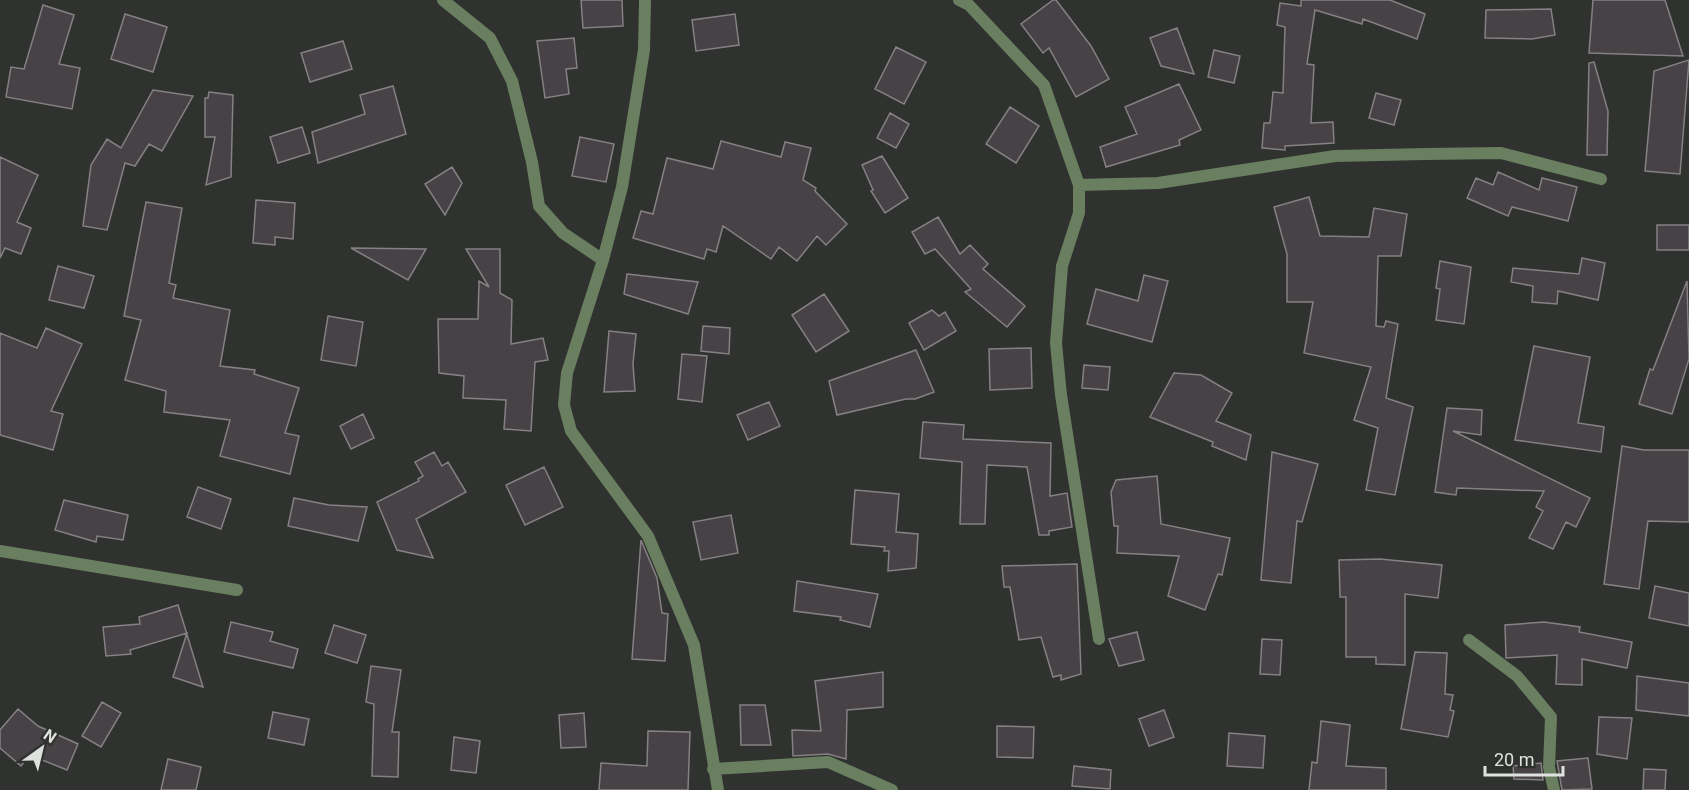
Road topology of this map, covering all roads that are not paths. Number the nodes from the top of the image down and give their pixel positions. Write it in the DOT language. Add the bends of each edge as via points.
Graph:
graph roads {
  1 [pos="443,0"];
  2 [pos="645,0"];
  3 [pos="959,0"];
  4 [pos="1601,179"];
  5 [pos="1079,185"];
  6 [pos="603,260"];
  7 [pos="0,551"];
  8 [pos="237,590"];
  9 [pos="1099,639"];
  10 [pos="1469,640"];
  11 [pos="712,769"];
  12 [pos="718,790"];
  13 [pos="892,790"];
  14 [pos="1554,790"];
  1 -- 6 [label="street" via="490,38 512,81 539,207 563,233"];
  2 -- 6 [label="street" via="642,62 622,187"];
  3 -- 5 [label="street" via="969,5 1044,85"];
  4 -- 5 [label="street" via="1501,153 1436,153 1335,156 1158,183"];
  5 -- 9 [label="street" via="1079,213 1062,266 1056,343 1060,395"];
  6 -- 11 [label="street" via="567,373 564,405 571,431 648,536 694,645"];
  7 -- 8 [label="street"];
  10 -- 14 [label="street" via="1517,676 1551,717 1549,767"];
  11 -- 12 [label="street"];
  11 -- 13 [label="street" via="828,762"];
}
